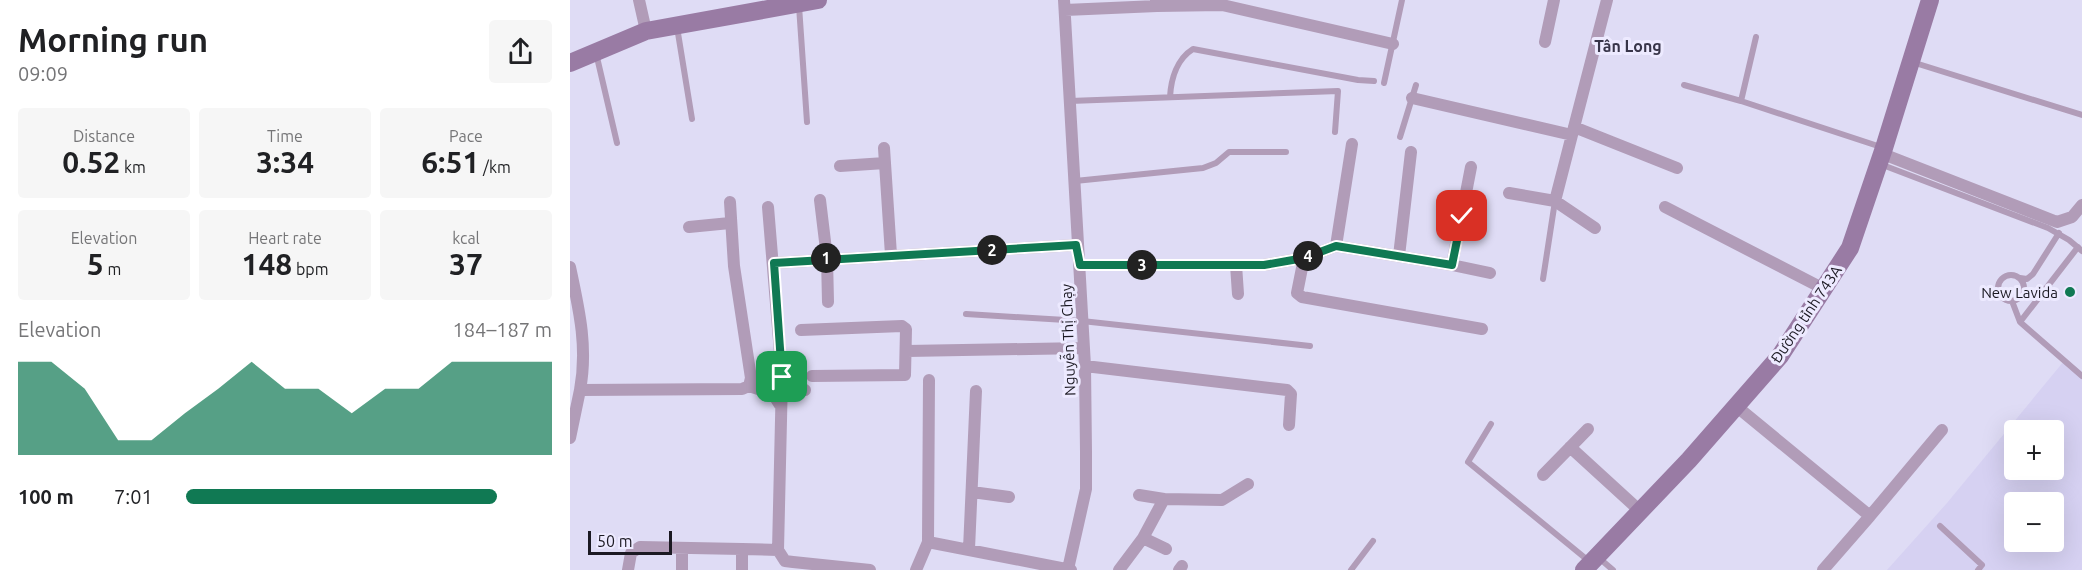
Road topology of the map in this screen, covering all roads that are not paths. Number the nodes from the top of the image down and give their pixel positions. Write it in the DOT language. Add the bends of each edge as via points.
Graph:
graph roads {
  1 [pos="639,0"];
  2 [pos="818,0"];
  3 [pos="1402,0"];
  4 [pos="1554,0"];
  5 [pos="1607,0"];
  6 [pos="1930,0"];
  7 [pos="799,3"];
  8 [pos="1156,3"];
  9 [pos="762,5"];
  10 [pos="1064,5"];
  11 [pos="677,27"];
  12 [pos="646,31"];
  13 [pos="1756,37"];
  14 [pos="1545,42"];
  15 [pos="1393,44"];
  16 [pos="596,51"];
  17 [pos="1911,62"];
  18 [pos="570,63"];
  19 [pos="1341,77"];
  20 [pos="1374,81"];
  21 [pos="1384,83"];
  22 [pos="1416,85"];
  23 [pos="1684,85"];
  24 [pos="1338,91"];
  25 [pos="1170,97"];
  26 [pos="1412,98"];
  27 [pos="1070,101"];
  28 [pos="1741,101"];
  29 [pos="2082,114"];
  30 [pos="692,119"];
  31 [pos="807,122"];
  32 [pos="1573,131"];
  33 [pos="1335,132"];
  34 [pos="1400,137"];
  35 [pos="617,143"];
  36 [pos="1352,144"];
  37 [pos="884,148"];
  38 [pos="1286,152"];
  39 [pos="1411,152"];
  40 [pos="1882,155"];
  41 [pos="885,163"];
  42 [pos="840,166"];
  43 [pos="1472,167"];
  44 [pos="1677,168"];
  45 [pos="1075,181"];
  46 [pos="1509,193"];
  47 [pos="820,200"];
  48 [pos="1555,201"];
  49 [pos="730,202"];
  50 [pos="2082,205"];
  51 [pos="768,207"];
  52 [pos="1665,207"];
  53 [pos="730,223"];
  54 [pos="689,227"];
  55 [pos="1595,228"];
  56 [pos="2059,233"];
  57 [pos="1076,245"];
  58 [pos="1336,246"];
  59 [pos="2080,249"];
  60 [pos="891,255"];
  61 [pos="1399,256"];
  62 [pos="827,258"];
  63 [pos="1304,258"];
  64 [pos="774,263"];
  65 [pos="1080,265"];
  66 [pos="1236,265"];
  67 [pos="1452,265"];
  68 [pos="570,267"];
  69 [pos="1490,273"];
  70 [pos="2020,278"];
  71 [pos="1543,279"];
  72 [pos="1824,289"];
  73 [pos="1238,294"];
  74 [pos="828,302"];
  75 [pos="2012,302"];
  76 [pos="966,314"];
  77 [pos="1082,321"];
  78 [pos="2020,322"];
  79 [pos="1482,329"];
  80 [pos="801,330"];
  81 [pos="1310,346"];
  82 [pos="1084,348"];
  83 [pos="907,351"];
  84 [pos="1085,366"];
  85 [pos="812,376"];
  86 [pos="2082,376"];
  87 [pos="929,380"];
  88 [pos="749,386"];
  89 [pos="782,389"];
  90 [pos="580,390"];
  91 [pos="805,390"];
  92 [pos="976,391"];
  93 [pos="780,405"];
  94 [pos="1736,406"];
  95 [pos="1491,424"];
  96 [pos="1289,425"];
  97 [pos="1587,429"];
  98 [pos="1942,430"];
  99 [pos="570,438"];
  100 [pos="1570,447"];
  101 [pos="1543,475"];
  102 [pos="1248,484"];
  103 [pos="972,492"];
  104 [pos="1139,495"];
  105 [pos="1009,497"];
  106 [pos="1164,499"];
  107 [pos="1640,511"];
  108 [pos="1870,516"];
  109 [pos="1940,526"];
  110 [pos="1143,538"];
  111 [pos="1373,541"];
  112 [pos="928,542"];
  113 [pos="682,549"];
  114 [pos="742,549"];
  115 [pos="969,549"];
  116 [pos="1166,549"];
  117 [pos="778,550"];
  118 [pos="1590,563"];
  119 [pos="810,567"];
  120 [pos="1980,567"];
  121 [pos="628,570"];
  122 [pos="682,570"];
  123 [pos="742,570"];
  124 [pos="870,570"];
  125 [pos="916,570"];
  126 [pos="1070,570"];
  127 [pos="1119,570"];
  128 [pos="1351,570"];
  129 [pos="1613,570"];
  130 [pos="1823,570"];
  131 [pos="1988,570"];
  1 -- 12 [label="street"];
  2 -- 7 [label="main road"];
  3 -- 15 [label="lane"];
  4 -- 14 [label="street"];
  5 -- 32 [label="street"];
  6 -- 17 [label="main road, Đường tỉnh 743A"];
  7 -- 9 [label="main road"];
  7 -- 31 [label="lane"];
  8 -- 10 [label="street"];
  8 -- 15 [label="street" via="1222,5"];
  9 -- 11 [label="main road"];
  10 -- 27 [label="street, Nguyễn Thị Chạy"];
  11 -- 12 [label="main road"];
  11 -- 30 [label="lane"];
  12 -- 16 [label="main road"];
  13 -- 28 [label="lane"];
  15 -- 21 [label="lane"];
  16 -- 18 [label="main road"];
  16 -- 35 [label="lane"];
  17 -- 29 [label="lane"];
  17 -- 40 [label="main road, Đường tỉnh 743A"];
  19 -- 20 [label="lane"];
  19 -- 24 [label="lane"];
  19 -- 25 [label="lane" via="1193,49 1172,79"];
  22 -- 26 [label="lane"];
  23 -- 28 [label="lane"];
  24 -- 25 [label="lane"];
  24 -- 33 [label="lane"];
  25 -- 27 [label="lane"];
  26 -- 32 [label="street"];
  26 -- 34 [label="lane"];
  27 -- 45 [label="street, Nguyễn Thị Chạy"];
  28 -- 40 [label="lane"];
  32 -- 44 [label="street"];
  32 -- 48 [label="street"];
  36 -- 58 [label="street"];
  37 -- 41 [label="street"];
  38 -- 45 [label="lane" via="1229,152 1203,168"];
  39 -- 61 [label="street"];
  40 -- 50 [label="street" via="2057,222 2072,217"];
  40 -- 56 [label="lane"];
  40 -- 72 [label="main road, Đường tỉnh 743A" via="1850,248"];
  41 -- 42 [label="street"];
  41 -- 60 [label="street"];
  43 -- 67 [label="street"];
  45 -- 57 [label="street, Nguyễn Thị Chạy"];
  46 -- 48 [label="street"];
  47 -- 62 [label="street"];
  48 -- 55 [label="street"];
  48 -- 71 [label="lane"];
  49 -- 53 [label="street"];
  51 -- 64 [label="street"];
  52 -- 72 [label="street"];
  53 -- 54 [label="street"];
  53 -- 88 [label="street"];
  56 -- 59 [label="lane"];
  56 -- 70 [label="lane" via="2033,274 2027,279"];
  57 -- 60 [label="street"];
  57 -- 65 [label="street, Nguyễn Thị Chạy"];
  58 -- 61 [label="street"];
  58 -- 63 [label="street"];
  59 -- 78 [label="lane"];
  60 -- 62 [label="street"];
  61 -- 67 [label="street"];
  62 -- 64 [label="street"];
  62 -- 74 [label="street"];
  63 -- 66 [label="street"];
  63 -- 79 [label="street" via="1297,293 1302,297"];
  64 -- 89 [label="street"];
  65 -- 66 [label="street"];
  65 -- 77 [label="street, Nguyễn Thị Chạy"];
  66 -- 73 [label="street"];
  67 -- 69 [label="street"];
  68 -- 90 [label="street" via="585,353"];
  70 -- 75 [label="lane" via="2023,295"];
  70 -- 75 [label="lane" via="2007,275 1998,284 2000,296"];
  72 -- 94 [label="main road, Đường tỉnh 743A" via="1780,356"];
  75 -- 78 [label="lane"];
  76 -- 77 [label="lane"];
  77 -- 81 [label="lane"];
  77 -- 82 [label="street, Nguyễn Thị Chạy"];
  78 -- 86 [label="lane"];
  80 -- 83 [label="street" via="902,326 906,329"];
  82 -- 83 [label="street"];
  82 -- 84 [label="street, Nguyễn Thị Chạy"];
  83 -- 85 [label="street" via="907,372 902,376"];
  84 -- 96 [label="street" via="1287,390 1291,394"];
  84 -- 126 [label="street, Nguyễn Thị Chạy" via="1086,489"];
  87 -- 112 [label="street"];
  88 -- 90 [label="street"];
  88 -- 93 [label="street" via="773,394"];
  89 -- 91 [label="street"];
  89 -- 93 [label="street"];
  90 -- 99 [label="street"];
  92 -- 103 [label="street"];
  93 -- 117 [label="street"];
  94 -- 107 [label="main road, Đường tỉnh 743A"];
  94 -- 108 [label="street"];
  95 -- 118 [label="lane" via="1468,462"];
  97 -- 100 [label="street"];
  98 -- 108 [label="street"];
  100 -- 101 [label="street"];
  100 -- 107 [label="street"];
  102 -- 106 [label="street" via="1222,500"];
  103 -- 105 [label="street"];
  103 -- 115 [label="street"];
  104 -- 106 [label="street"];
  106 -- 110 [label="street"];
  107 -- 118 [label="main road, Đường tỉnh 743A"];
  108 -- 130 [label="street"];
  109 -- 120 [label="lane"];
  110 -- 116 [label="street"];
  110 -- 127 [label="street"];
  111 -- 128 [label="lane"];
  112 -- 115 [label="street"];
  112 -- 125 [label="street"];
  113 -- 114 [label="street"];
  113 -- 121 [label="street" via="635,549"];
  113 -- 122 [label="street"];
  114 -- 117 [label="street"];
  114 -- 123 [label="street"];
  115 -- 126 [label="street"];
  117 -- 119 [label="street" via="785,561"];
  118 -- 129 [label="lane"];
  119 -- 124 [label="street"];
  120 -- 131 [label="lane"];
}
